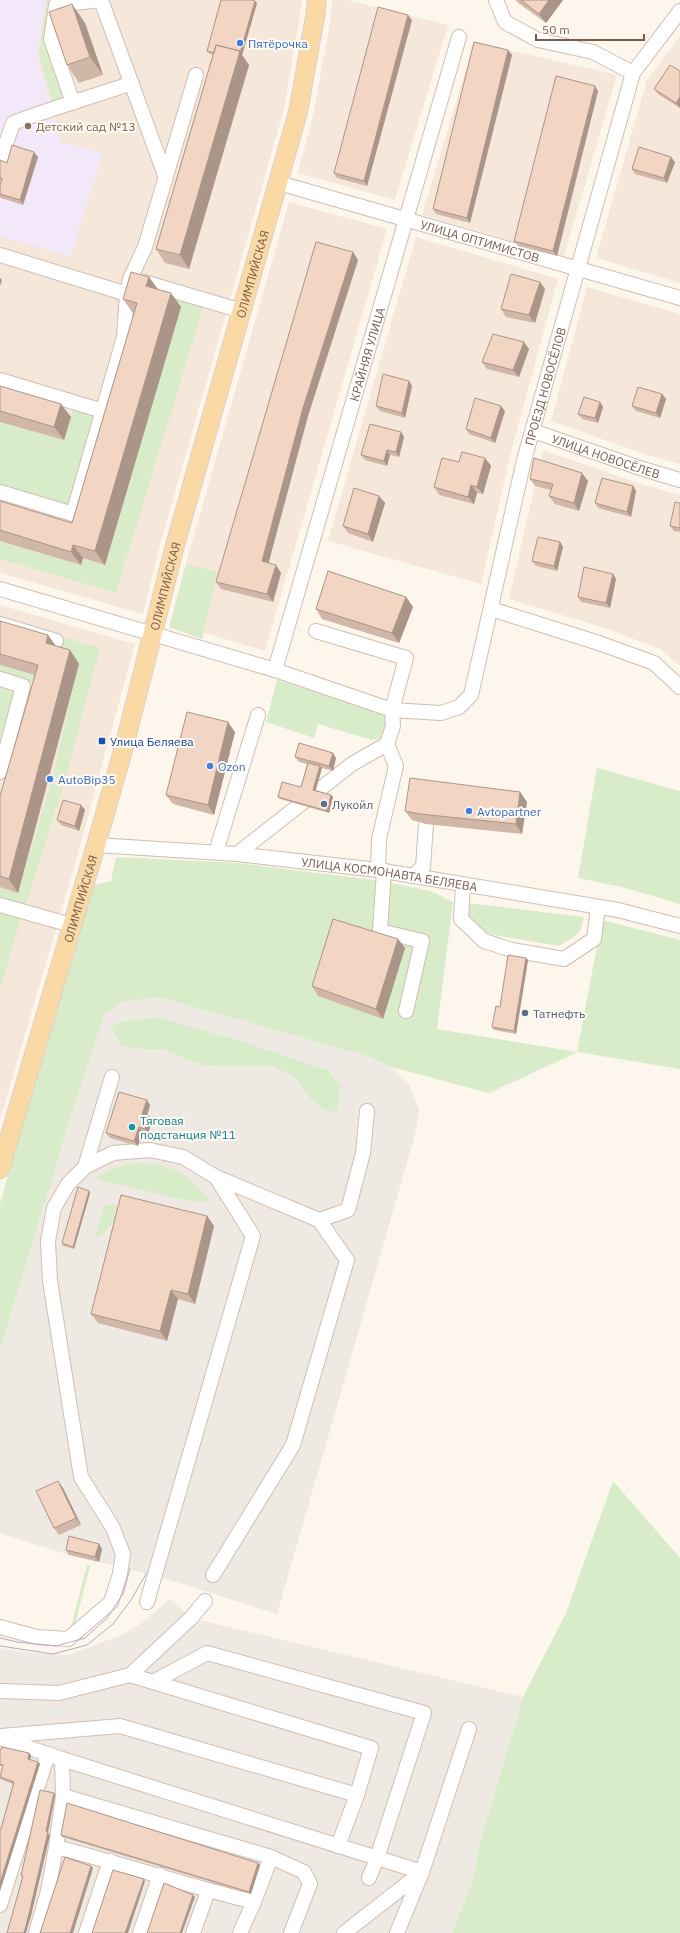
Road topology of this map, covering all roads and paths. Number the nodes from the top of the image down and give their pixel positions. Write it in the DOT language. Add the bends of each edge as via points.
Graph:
graph roads {
  1 [pos="317,0"];
  2 [pos="496,0"];
  3 [pos="56,3"];
  4 [pos="680,11"];
  5 [pos="459,38"];
  6 [pos="633,73"];
  7 [pos="196,75"];
  8 [pos="132,83"];
  9 [pos="73,103"];
  10 [pos="1,158"];
  11 [pos="166,178"];
  12 [pos="279,183"];
  13 [pos="406,219"];
  14 [pos="0,255"];
  15 [pos="577,269"];
  16 [pos="130,279"];
  17 [pos="127,294"];
  18 [pos="680,298"];
  19 [pos="242,311"];
  20 [pos="0,380"];
  21 [pos="103,411"];
  22 [pos="532,430"];
  23 [pos="680,480"];
  24 [pos="0,492"];
  25 [pos="0,588"];
  26 [pos="491,609"];
  27 [pos="0,624"];
  28 [pos="316,631"];
  29 [pos="153,633"];
  30 [pos="56,641"];
  31 [pos="275,670"];
  32 [pos="0,679"];
  33 [pos="680,686"];
  34 [pos="392,710"];
  35 [pos="258,715"];
  36 [pos="387,744"];
  37 [pos="0,772"];
  38 [pos="426,824"];
  39 [pos="96,845"];
  40 [pos="216,852"];
  41 [pos="237,854"];
  42 [pos="381,871"];
  43 [pos="413,876"];
  44 [pos="463,886"];
  45 [pos="0,905"];
  46 [pos="598,907"];
  47 [pos="71,925"];
  48 [pos="680,926"];
  49 [pos="406,1011"];
  50 [pos="112,1077"];
  51 [pos="367,1111"];
  52 [pos="85,1167"];
  53 [pos="0,1169"];
  54 [pos="216,1177"];
  55 [pos="319,1220"];
  56 [pos="213,1575"];
  57 [pos="205,1601"];
  58 [pos="147,1602"];
  59 [pos="0,1627"];
  60 [pos="130,1675"];
  61 [pos="153,1682"];
  62 [pos="0,1691"];
  63 [pos="469,1729"];
  64 [pos="0,1737"];
  65 [pos="48,1754"];
  66 [pos="62,1759"];
  67 [pos="357,1795"];
  68 [pos="63,1796"];
  69 [pos="338,1846"];
  70 [pos="56,1847"];
  71 [pos="271,1857"];
  72 [pos="377,1858"];
  73 [pos="110,1861"];
  74 [pos="422,1872"];
  75 [pos="160,1875"];
  76 [pos="369,1878"];
  77 [pos="208,1891"];
  78 [pos="254,1902"];
  79 [pos="0,1905"];
  80 [pos="36,1933"];
  81 [pos="86,1933"];
  82 [pos="140,1933"];
  83 [pos="193,1933"];
  84 [pos="240,1933"];
  85 [pos="292,1933"];
  86 [pos="344,1933"];
  87 [pos="397,1933"];
  1 -- 12 [label="main road, ОЛИМПИЙСКАЯ" via="298,112"];
  2 -- 6 [label="street" via="505,22 538,40 593,52"];
  3 -- 8 [label="street" via="101,0"];
  3 -- 9 [label="street" via="51,39"];
  4 -- 6 [label="street, ПРОЕЗД НОВОСЁЛОВ"];
  5 -- 13 [label="street, КРАЙНЯЯ УЛИЦА"];
  6 -- 15 [label="street, ПРОЕЗД НОВОСЁЛОВ"];
  7 -- 11 [label="street"];
  8 -- 9 [label="street"];
  8 -- 11 [label="street"];
  9 -- 10 [label="street" via="13,123"];
  11 -- 16 [label="street" via="145,247"];
  12 -- 13 [label="street, УЛИЦА ОПТИМИСТОВ"];
  12 -- 19 [label="main road, ОЛИМПИЙСКАЯ"];
  13 -- 15 [label="street, УЛИЦА ОПТИМИСТОВ"];
  13 -- 31 [label="street, КРАЙНЯЯ УЛИЦА"];
  14 -- 17 [label="street"];
  15 -- 18 [label="street, УЛИЦА ОПТИМИСТОВ"];
  15 -- 22 [label="street, ПРОЕЗД НОВОСЁЛОВ"];
  16 -- 17 [label="street"];
  16 -- 19 [label="street"];
  17 -- 21 [label="street" via="124,337"];
  19 -- 29 [label="main road, ОЛИМПИЙСКАЯ" via="174,549"];
  20 -- 21 [label="street"];
  21 -- 24 [label="street" via="73,514"];
  22 -- 23 [label="street, УЛИЦА НОВОСЁЛЕВ"];
  22 -- 26 [label="street, ПРОЕЗД НОВОСЁЛОВ"];
  25 -- 29 [label="street"];
  26 -- 33 [label="street" via="600,642 654,663"];
  26 -- 34 [label="street, ПРОЕЗД НОВОСЁЛОВ" via="471,695 459,707 441,713"];
  27 -- 30 [label="street"];
  28 -- 34 [label="street" via="406,658"];
  29 -- 31 [label="street, ПРОЕЗД НОВОСЁЛОВ"];
  29 -- 39 [label="main road, ОЛИМПИЙСКАЯ"];
  31 -- 34 [label="street, ПРОЕЗД НОВОСЁЛОВ"];
  32 -- 37 [label="street" via="24,686"];
  34 -- 36 [label="street" via="393,726"];
  35 -- 40 [label="street"];
  36 -- 41 [label="street" via="352,764"];
  36 -- 42 [label="street" via="396,766 379,838"];
  38 -- 43 [label="street" via="423,867"];
  39 -- 40 [label="street, УЛИЦА КОСМОНАВТА БЕЛЯЕВА"];
  39 -- 47 [label="main road, ОЛИМПИЙСКАЯ"];
  40 -- 41 [label="street, УЛИЦА КОСМОНАВТА БЕЛЯЕВА"];
  41 -- 42 [label="street, УЛИЦА КОСМОНАВТА БЕЛЯЕВА"];
  42 -- 43 [label="street, УЛИЦА КОСМОНАВТА БЕЛЯЕВА"];
  42 -- 49 [label="street" via="380,931 422,941"];
  43 -- 44 [label="street, УЛИЦА КОСМОНАВТА БЕЛЯЕВА"];
  44 -- 46 [label="street, УЛИЦА КОСМОНАВТА БЕЛЯЕВА"];
  44 -- 46 [label="street" via="461,919 484,941 512,950 564,959 594,939"];
  45 -- 47 [label="street"];
  46 -- 48 [label="street, УЛИЦА КОСМОНАВТА БЕЛЯЕВА"];
  47 -- 53 [label="main road, ОЛИМПИЙСКАЯ"];
  50 -- 52 [label="street"];
  51 -- 55 [label="street" via="363,1153 348,1210"];
  52 -- 54 [label="street" via="113,1153 150,1150 183,1157"];
  52 -- 59 [label="street" via="68,1184 54,1208 48,1241 50,1281 81,1477 115,1535 123,1554 120,1574 111,1602 68,1639 37,1637"];
  54 -- 55 [label="street"];
  54 -- 58 [label="street" via="253,1236"];
  55 -- 56 [label="street" via="347,1260 292,1445"];
  57 -- 60 [label="street" via="191,1618"];
  60 -- 61 [label="street"];
  60 -- 62 [label="street" via="59,1693"];
  61 -- 67 [label="street" via="371,1748"];
  61 -- 72 [label="street" via="207,1653 424,1713"];
  63 -- 74 [label="street"];
  64 -- 65 [label="street"];
  64 -- 67 [label="street" via="120,1726"];
  65 -- 66 [label="street"];
  65 -- 79 [label="street"];
  66 -- 68 [label="street"];
  66 -- 69 [label="street"];
  67 -- 69 [label="street"];
  68 -- 70 [label="street"];
  68 -- 71 [label="street"];
  69 -- 72 [label="street"];
  70 -- 73 [label="street"];
  70 -- 80 [label="street" via="48,1891"];
  71 -- 78 [label="street"];
  71 -- 85 [label="street" via="304,1872 310,1884"];
  72 -- 74 [label="street"];
  72 -- 76 [label="street"];
  73 -- 75 [label="street"];
  73 -- 81 [label="street"];
  74 -- 86 [label="street"];
  74 -- 87 [label="street"];
  75 -- 77 [label="street"];
  75 -- 82 [label="street"];
  77 -- 78 [label="street"];
  77 -- 83 [label="street"];
  78 -- 84 [label="street"];
}
